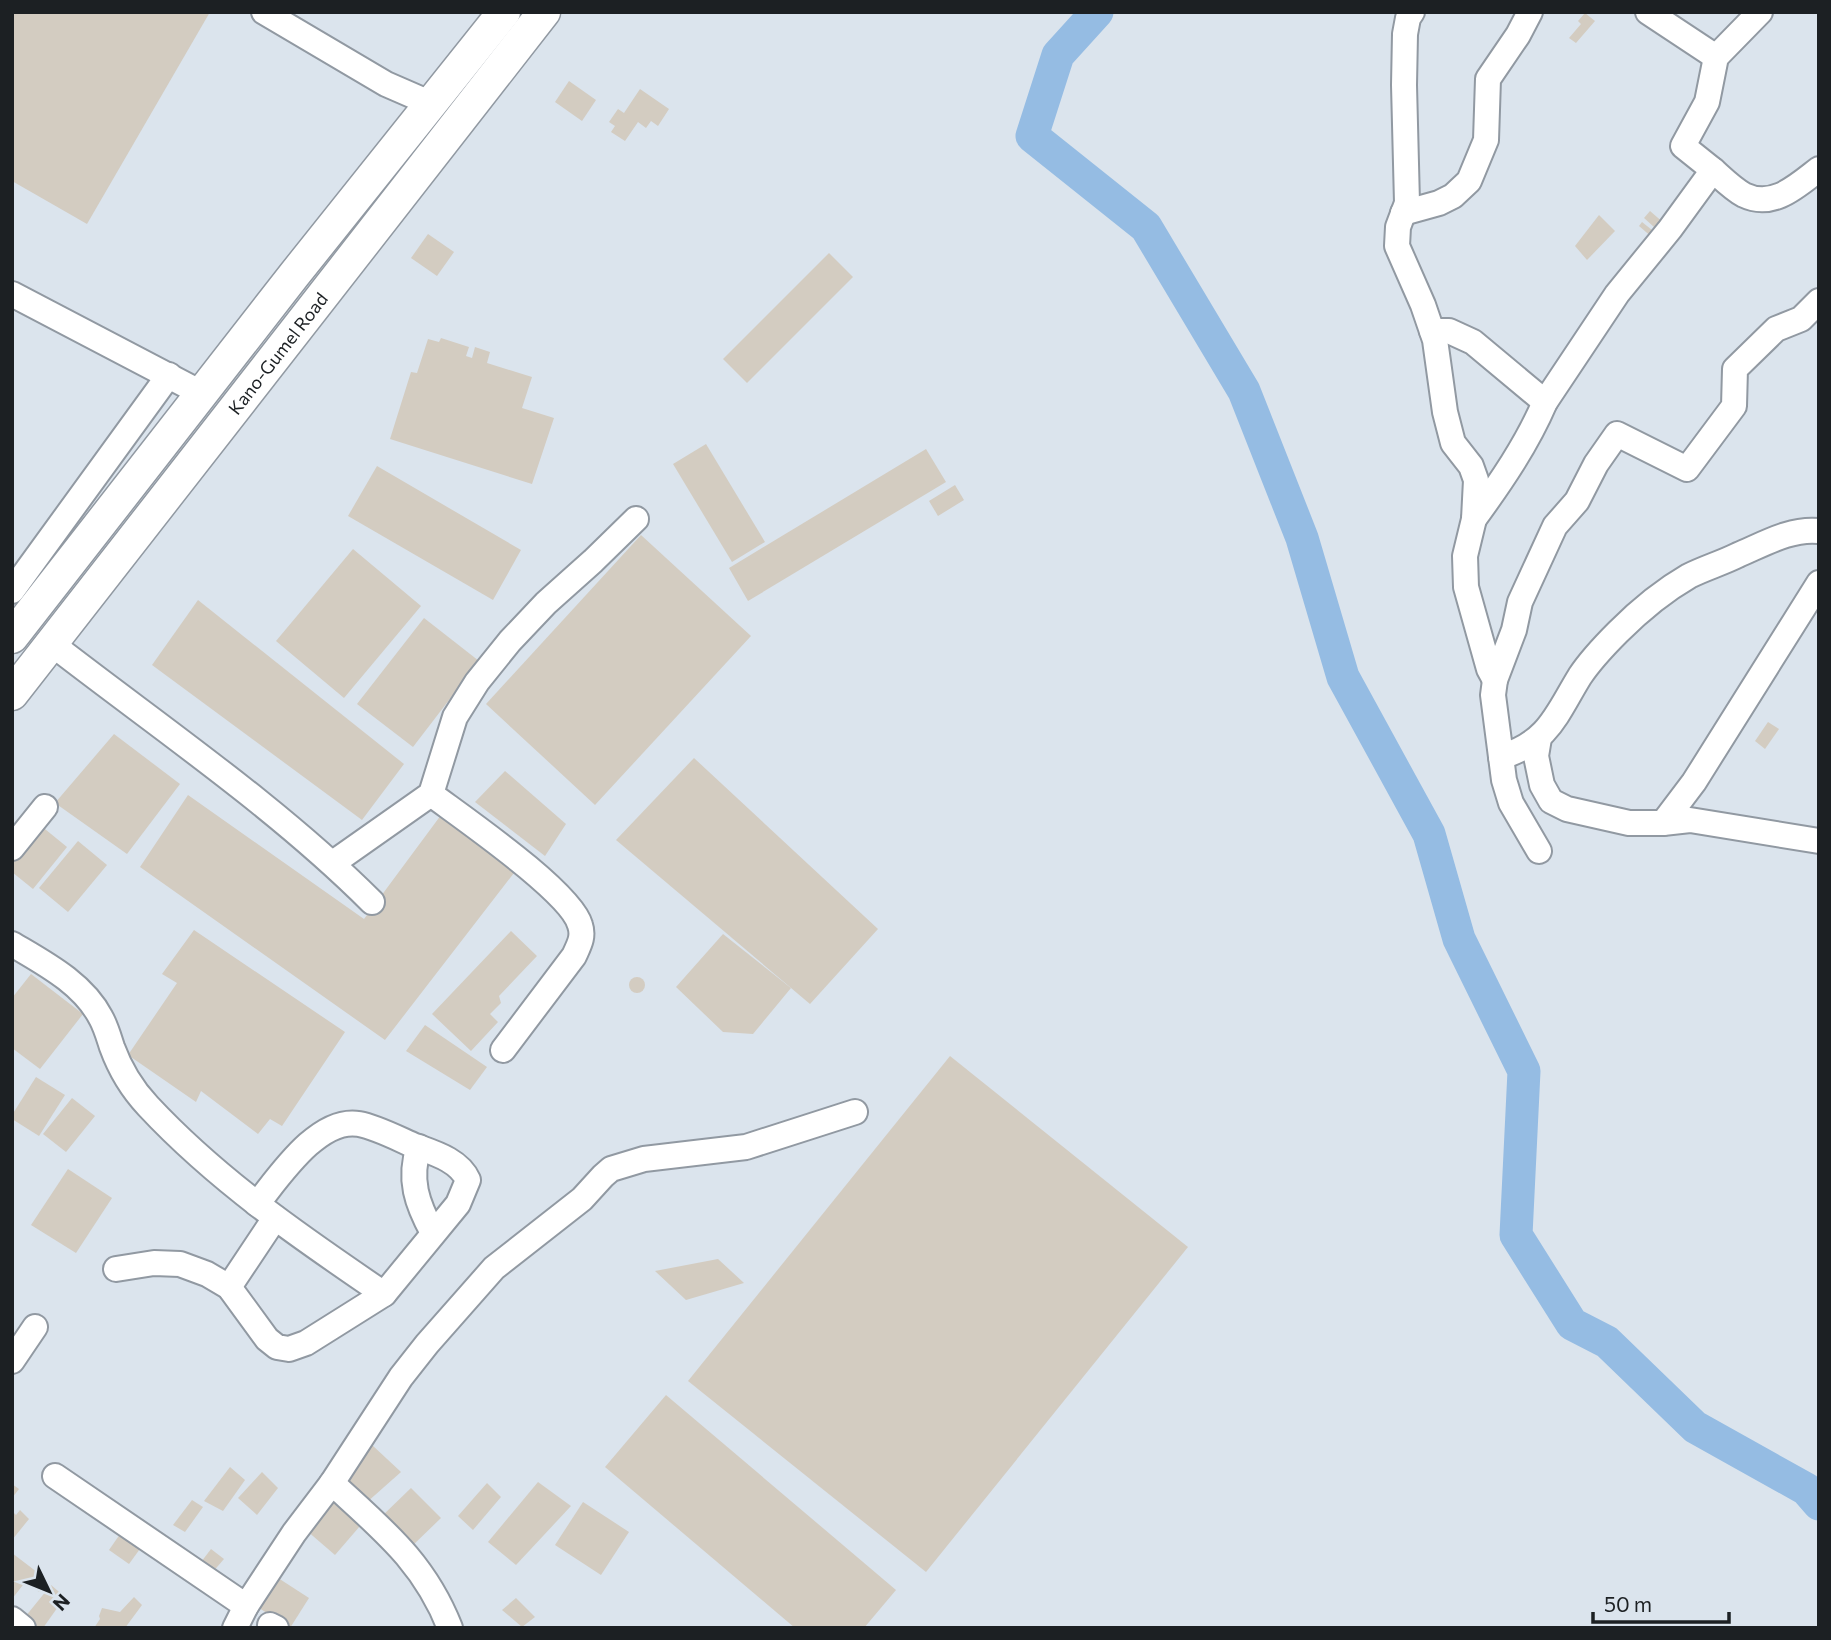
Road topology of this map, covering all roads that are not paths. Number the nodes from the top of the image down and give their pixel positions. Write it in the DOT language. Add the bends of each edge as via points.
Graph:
graph roads {
  1 [pos="264,12"];
  2 [pos="504,12"];
  3 [pos="544,12"];
  4 [pos="1412,12"];
  5 [pos="1530,12"];
  6 [pos="1648,12"];
  7 [pos="1760,12"];
  8 [pos="1716,57"];
  9 [pos="432,104"];
  10 [pos="1819,169"];
  11 [pos="1713,170"];
  12 [pos="1403,213"];
  13 [pos="12,294"];
  14 [pos="1819,301"];
  15 [pos="1432,331"];
  16 [pos="169,374"];
  17 [pos="203,394"];
  18 [pos="1545,402"];
  19 [pos="636,519"];
  20 [pos="1474,519"];
  21 [pos="1819,531"];
  22 [pos="1819,583"];
  23 [pos="12,591"];
  24 [pos="12,637"];
  25 [pos="52,644"];
  26 [pos="1495,680"];
  27 [pos="12,694"];
  28 [pos="1539,738"];
  29 [pos="1502,763"];
  30 [pos="1542,785"];
  31 [pos="431,794"];
  32 [pos="45,807"];
  33 [pos="1663,823"];
  34 [pos="1819,841"];
  35 [pos="12,848"];
  36 [pos="1539,851"];
  37 [pos="332,863"];
  38 [pos="372,902"];
  39 [pos="12,944"];
  40 [pos="503,1050"];
  41 [pos="855,1112"];
  42 [pos="419,1147"];
  43 [pos="266,1211"];
  44 [pos="433,1233"];
  45 [pos="116,1269"];
  46 [pos="229,1287"];
  47 [pos="384,1294"];
  48 [pos="35,1327"];
  49 [pos="12,1361"];
  50 [pos="55,1476"];
  51 [pos="332,1483"];
  52 [pos="241,1617"];
  53 [pos="12,1619"];
  54 [pos="23,1628"];
  55 [pos="450,1628"];
  1 -- 9 [label="street" via="386,84"];
  2 -- 9 [label="main road, Kano-Gumel Road"];
  3 -- 25 [label="main road, Kano-Gumel Road"];
  4 -- 12 [label="street" via="1405,33 1407,204"];
  5 -- 12 [label="street" via="1488,79 1486,140 1469,181 1439,204"];
  6 -- 8 [label="street"];
  7 -- 8 [label="street"];
  8 -- 11 [label="street" via="1707,102 1683,146"];
  9 -- 17 [label="main road, Kano-Gumel Road"];
  10 -- 11 [label="street" via="1781,197 1761,199 1744,195"];
  11 -- 18 [label="street" via="1616,294"];
  12 -- 15 [label="street" via="1397,246"];
  13 -- 16 [label="street"];
  14 -- 26 [label="street" via="1801,319 1776,329 1735,369 1734,406 1686,469 1618,434 1595,464 1577,501 1555,526 1520,602"];
  15 -- 18 [label="street" via="1449,331 1473,342"];
  15 -- 20 [label="street" via="1444,412 1453,443 1471,466 1475,480"];
  16 -- 17 [label="street"];
  16 -- 23 [label="street"];
  17 -- 24 [label="main road, Kano-Gumel Road"];
  18 -- 20 [label="street" via="1514,461"];
  19 -- 31 [label="street" via="546,603 477,682 455,717"];
  20 -- 26 [label="street" via="1465,556 1466,587"];
  21 -- 28 [label="street" via="1805,530 1776,539 1690,576 1652,601 1581,674"];
  22 -- 33 [label="street" via="1694,782"];
  25 -- 27 [label="main road, Kano-Gumel Road"];
  25 -- 37 [label="street"];
  26 -- 29 [label="street"];
  28 -- 29 [label="street"];
  28 -- 30 [label="street" via="1536,756"];
  29 -- 30 [label="street"];
  29 -- 36 [label="street" via="1511,803"];
  30 -- 33 [label="street" via="1551,801 1567,809 1629,822"];
  31 -- 37 [label="street"];
  31 -- 40 [label="street" via="519,860 571,908 580,924 582,938 574,956"];
  32 -- 35 [label="street"];
  33 -- 34 [label="street" via="1690,820"];
  37 -- 38 [label="street"];
  39 -- 43 [label="street" via="49,965 91,1002 126,1079 146,1104 196,1155"];
  41 -- 51 [label="street" via="746,1147 644,1159 611,1169 574,1207 494,1268 427,1343"];
  42 -- 43 [label="street" via="358,1124 339,1127 298,1154"];
  42 -- 44 [label="street" via="413,1179"];
  42 -- 44 [label="street" via="453,1163 468,1180 457,1204"];
  43 -- 46 [label="street"];
  43 -- 47 [label="street"];
  44 -- 47 [label="street"];
  45 -- 46 [label="street" via="180,1264"];
  46 -- 47 [label="street" via="267,1339 289,1349"];
  48 -- 49 [label="street"];
  50 -- 52 [label="street"];
  51 -- 52 [label="street"];
  51 -- 55 [label="street" via="396,1542 429,1584"];
  53 -- 54 [label="street"];
}
